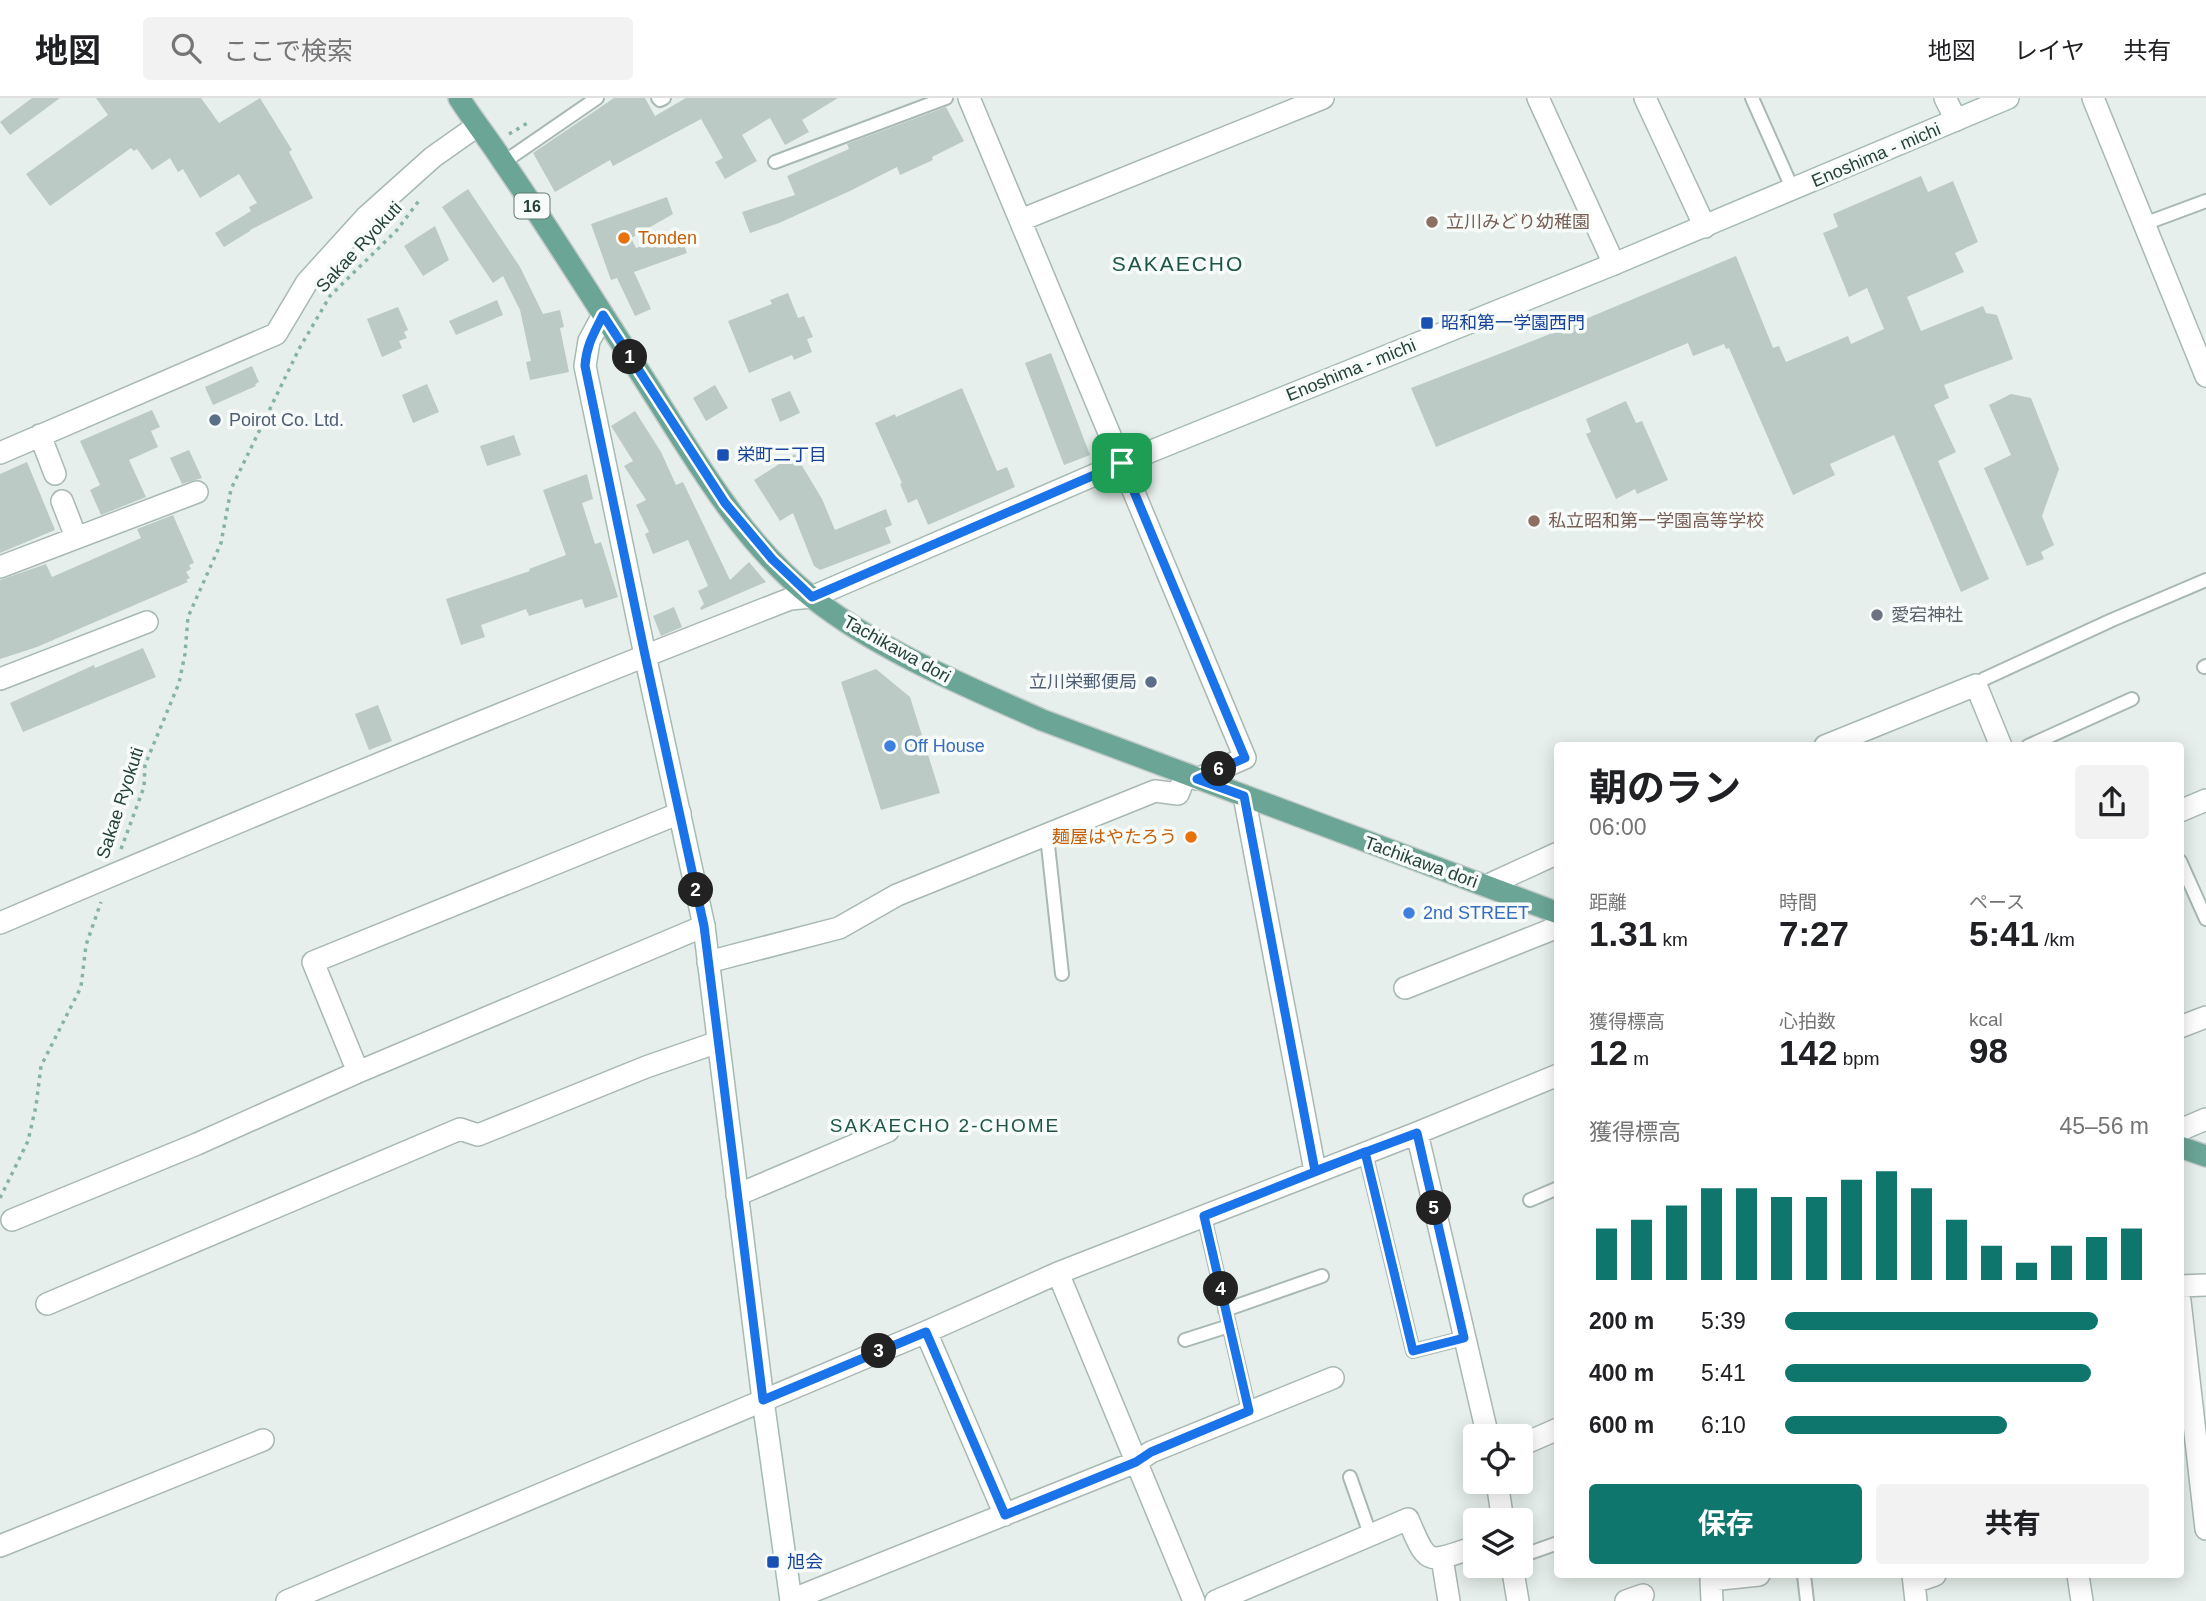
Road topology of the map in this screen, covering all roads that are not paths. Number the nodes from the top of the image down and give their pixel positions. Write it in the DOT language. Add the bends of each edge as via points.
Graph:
graph roads {
  1 [pos="458,98"];
  2 [pos="597,98"];
  3 [pos="658,98"];
  4 [pos="664,98"];
  5 [pos="946,98"];
  6 [pos="969,98"];
  7 [pos="1322,98"];
  8 [pos="1538,98"];
  9 [pos="1645,98"];
  10 [pos="1752,98"];
  11 [pos="1945,98"];
  12 [pos="2008,98"];
  13 [pos="2093,98"];
  14 [pos="1956,120"];
  15 [pos="477,126"];
  16 [pos="504,162"];
  17 [pos="775,162"];
  18 [pos="1793,190"];
  19 [pos="2206,201"];
  20 [pos="1021,220"];
  21 [pos="2144,224"];
  22 [pos="1704,227"];
  23 [pos="1614,264"];
  24 [pos="603,315"];
  25 [pos="2206,376"];
  26 [pos="40,435"];
  27 [pos="0,453"];
  28 [pos="1122,463"];
  29 [pos="55,474"];
  30 [pos="197,492"];
  31 [pos="62,501"];
  32 [pos="76,537"];
  33 [pos="0,567"];
  34 [pos="2206,580"];
  35 [pos="812,597"];
  36 [pos="147,622"];
  37 [pos="645,655"];
  38 [pos="0,679"];
  39 [pos="1976,685"];
  40 [pos="2132,699"];
  41 [pos="1835,742"];
  42 [pos="1999,742"];
  43 [pos="2037,742"];
  44 [pos="1192,776"];
  45 [pos="1244,796"];
  46 [pos="2206,800"];
  47 [pos="2184,809"];
  48 [pos="680,813"];
  49 [pos="1047,836"];
  50 [pos="1554,855"];
  51 [pos="2184,870"];
  52 [pos="1486,886"];
  53 [pos="1554,912"];
  54 [pos="2206,919"];
  55 [pos="0,923"];
  56 [pos="704,926"];
  57 [pos="1554,929"];
  58 [pos="708,962"];
  59 [pos="1062,974"];
  60 [pos="1405,988"];
  61 [pos="2206,1017"];
  62 [pos="2184,1025"];
  63 [pos="718,1042"];
  64 [pos="358,1072"];
  65 [pos="1554,1077"];
  66 [pos="2206,1119"];
  67 [pos="2184,1128"];
  68 [pos="888,1131"];
  69 [pos="1417,1133"];
  70 [pos="2184,1148"];
  71 [pos="1365,1152"];
  72 [pos="2206,1156"];
  73 [pos="1315,1171"];
  74 [pos="1554,1190"];
  75 [pos="737,1195"];
  76 [pos="1530,1200"];
  77 [pos="1204,1216"];
  78 [pos="12,1220"];
  79 [pos="1058,1273"];
  80 [pos="1322,1276"];
  81 [pos="2206,1285"];
  82 [pos="2184,1286"];
  83 [pos="47,1304"];
  84 [pos="1225,1310"];
  85 [pos="1229,1326"];
  86 [pos="926,1332"];
  87 [pos="2184,1336"];
  88 [pos="1464,1338"];
  89 [pos="1185,1340"];
  90 [pos="1333,1378"];
  91 [pos="763,1400"];
  92 [pos="1249,1411"];
  93 [pos="1485,1424"];
  94 [pos="1554,1431"];
  95 [pos="262,1440"];
  96 [pos="1533,1440"];
  97 [pos="1136,1462"];
  98 [pos="1350,1477"];
  99 [pos="1005,1515"];
  100 [pos="2206,1529"];
  101 [pos="1370,1534"];
  102 [pos="1554,1544"];
  103 [pos="0,1546"];
  104 [pos="1463,1551"];
  105 [pos="1533,1552"];
  106 [pos="1441,1558"];
  107 [pos="1514,1578"];
  108 [pos="1730,1578"];
  109 [pos="1804,1578"];
  110 [pos="2078,1578"];
  111 [pos="1247,1595"];
  112 [pos="286,1601"];
  113 [pos="791,1601"];
  114 [pos="1194,1601"];
  115 [pos="1216,1601"];
  116 [pos="1449,1601"];
  117 [pos="1518,1601"];
  118 [pos="1713,1601"];
  119 [pos="1807,1601"];
  120 [pos="2082,1601"];
  1 -- 15 [label="main road, Tachikawa dori / 16"];
  2 -- 16 [label="lane"];
  3 -- 4 [label="lane"];
  5 -- 17 [label="lane"];
  6 -- 20 [label="street"];
  7 -- 20 [label="street"];
  8 -- 23 [label="street"];
  9 -- 22 [label="street"];
  10 -- 18 [label="lane"];
  11 -- 14 [label="street"];
  12 -- 14 [label="street, Enoshima - michi"];
  13 -- 21 [label="street"];
  14 -- 18 [label="street, Enoshima - michi"];
  15 -- 16 [label="main road, Tachikawa dori / 16"];
  15 -- 26 [label="street" via="433,157 366,217 307,282 276,334"];
  16 -- 24 [label="main road, Tachikawa dori / 16"];
  18 -- 22 [label="street, Enoshima - michi"];
  19 -- 21 [label="lane"];
  20 -- 28 [label="street"];
  21 -- 25 [label="street"];
  22 -- 23 [label="street, Enoshima - michi"];
  23 -- 28 [label="street, Enoshima - michi"];
  24 -- 35 [label="main road, Tachikawa dori / 16" via="725,503 772,559"];
  24 -- 37 [label="street" via="589,341 585,366"];
  26 -- 27 [label="street"];
  26 -- 29 [label="street"];
  28 -- 35 [label="street, Enoshima - michi"];
  28 -- 44 [label="street" via="1245,758"];
  30 -- 32 [label="street"];
  31 -- 32 [label="street"];
  32 -- 33 [label="street"];
  34 -- 39 [label="lane"];
  35 -- 37 [label="street, Enoshima - michi" via="790,598"];
  35 -- 44 [label="main road, Tachikawa dori / 16" via="853,628 959,683 1042,720"];
  36 -- 38 [label="street"];
  37 -- 48 [label="street"];
  37 -- 55 [label="street, Enoshima - michi"];
  39 -- 41 [label="street"];
  39 -- 42 [label="street"];
  40 -- 43 [label="lane"];
  44 -- 45 [label="main road, Tachikawa dori / 16"];
  44 -- 49 [label="street" via="1178,794 1155,791"];
  45 -- 52 [label="main road, Tachikawa dori / 16"];
  45 -- 73 [label="street"];
  46 -- 47 [label="street"];
  48 -- 56 [label="street"];
  48 -- 64 [label="street" via="313,962"];
  49 -- 58 [label="street" via="897,895 839,928"];
  49 -- 59 [label="lane"];
  50 -- 52 [label="street"];
  51 -- 54 [label="lane"];
  52 -- 53 [label="main road, Tachikawa dori / 16"];
  56 -- 58 [label="street"];
  56 -- 64 [label="street"];
  57 -- 60 [label="street"];
  58 -- 63 [label="street"];
  61 -- 62 [label="street"];
  63 -- 75 [label="street"];
  63 -- 83 [label="street" via="478,1135 460,1129"];
  64 -- 78 [label="street"];
  65 -- 69 [label="street"];
  66 -- 67 [label="street"];
  68 -- 75 [label="street"];
  69 -- 71 [label="street"];
  69 -- 88 [label="street"];
  70 -- 72 [label="main road"];
  71 -- 73 [label="street"];
  71 -- 88 [label="lane" via="1413,1351"];
  73 -- 77 [label="street"];
  74 -- 76 [label="lane"];
  75 -- 91 [label="street"];
  77 -- 79 [label="street"];
  77 -- 84 [label="lane"];
  79 -- 86 [label="street"];
  79 -- 97 [label="street"];
  80 -- 84 [label="lane"];
  81 -- 82 [label="street"];
  84 -- 85 [label="lane"];
  85 -- 89 [label="lane"];
  85 -- 92 [label="lane"];
  86 -- 91 [label="street"];
  86 -- 99 [label="street"];
  87 -- 100 [label="street"];
  88 -- 93 [label="street"];
  90 -- 92 [label="street"];
  91 -- 112 [label="street"];
  91 -- 113 [label="street"];
  92 -- 97 [label="street"];
  94 -- 96 [label="street"];
  95 -- 103 [label="street"];
  97 -- 99 [label="street"];
  97 -- 114 [label="street"];
  98 -- 101 [label="lane"];
  99 -- 113 [label="street"];
  101 -- 106 [label="street" via="1408,1519 1422,1552"];
  101 -- 111 [label="street"];
  102 -- 105 [label="lane"];
  104 -- 106 [label="street"];
  106 -- 116 [label="street"];
  107 -- 117 [label="street"];
  108 -- 118 [label="street" via="1711,1580"];
  109 -- 119 [label="lane"];
  110 -- 120 [label="street"];
  111 -- 115 [label="street"];
}
